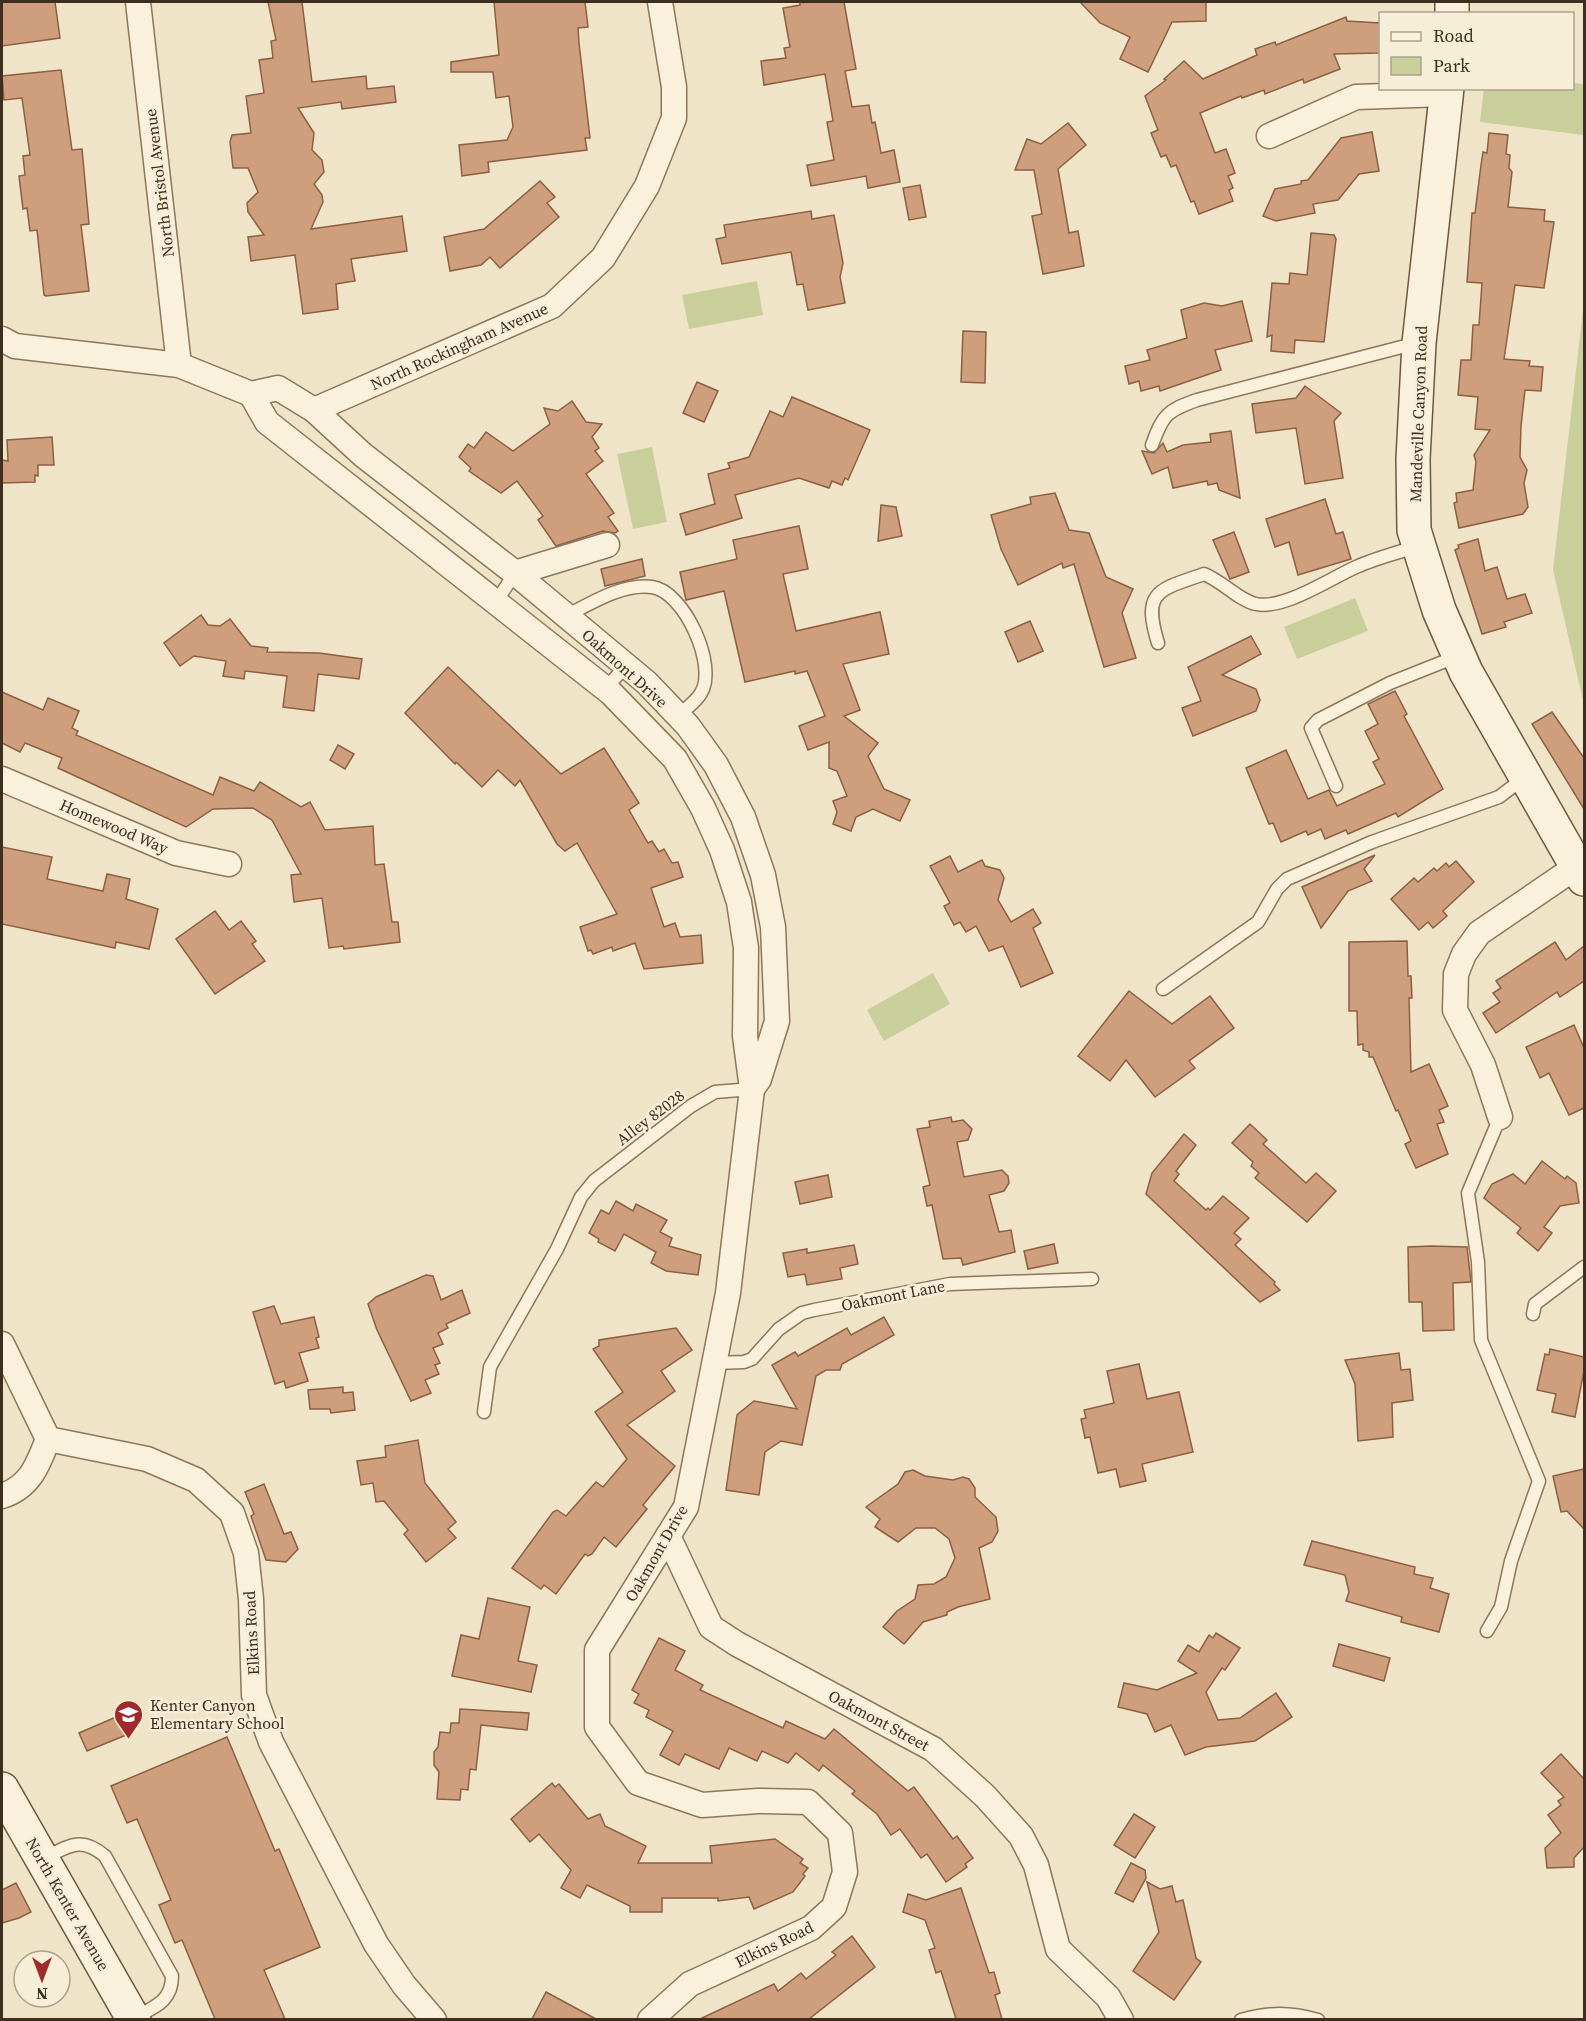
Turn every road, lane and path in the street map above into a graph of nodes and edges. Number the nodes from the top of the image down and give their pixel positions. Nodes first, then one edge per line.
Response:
1 (138, 2) edge
2 (660, 2) edge
3 (1447, 91) edge
4 (1269, 136) dead end
5 (2, 339) edge
6 (1419, 343) junction
7 (179, 365) junction
8 (251, 394) junction
9 (314, 410) junction
10 (1152, 445) dead end
11 (607, 545) dead end
12 (1419, 545) junction
13 (515, 573) junction
14 (496, 602) junction
15 (566, 616) junction
16 (1158, 643) dead end
17 (1459, 656) junction
18 (626, 666) junction
19 (605, 689) junction
20 (678, 716) junction
21 (687, 751) junction
22 (1525, 777) junction
23 (2, 779) edge
24 (1336, 786) dead end
25 (229, 864) dead end
26 (1580, 873) edge
27 (753, 902) junction
28 (1163, 989) dead end
29 (752, 1089) junction
30 (1500, 1117) joint
31 (1584, 1267) edge
32 (1092, 1279) dead end
33 (1533, 1314) dead end
34 (2, 1344) edge
35 (714, 1363) junction
36 (484, 1412) dead end
37 (48, 1439) junction
38 (2, 1496) edge
39 (668, 1536) junction
40 (1487, 1631) dead end
41 (2, 1790) edge
42 (840, 1833) joint
43 (42, 1859) junction
44 (133, 2019) edge
45 (434, 2019) edge
46 (650, 2019) edge
47 (1121, 2019) edge
48 (1241, 2019) edge
49 (1318, 2019) edge

1 - 7 street, North Bristol Avenue
2 - 9 street, North Rockingham Avenue
3 - 4 street
3 - 6 street, Mandeville Canyon Road
5 - 7 street
6 - 10 lane
6 - 12 street, Mandeville Canyon Road
7 - 8 street
8 - 9 street, Oakmont Drive
8 - 14 street, Oakmont Drive
9 - 13 street, Oakmont Drive
11 - 13 street
12 - 16 lane
12 - 17 street, Mandeville Canyon Road
13 - 14 lane
13 - 15 street, Oakmont Drive
14 - 19 street, Oakmont Drive
15 - 18 street, Oakmont Drive
15 - 20 lane
17 - 22 street, Mandeville Canyon Road
17 - 24 lane
18 - 19 lane
18 - 20 street, Oakmont Drive
19 - 21 street, Oakmont Drive
20 - 21 street, Oakmont Drive
21 - 27 street, Oakmont Drive
21 - 27 street, Oakmont Drive
22 - 26 street, Mandeville Canyon Road
22 - 28 lane
23 - 25 street, Homewood Way
26 - 30 street
27 - 29 street, Oakmont Drive
29 - 35 street, Oakmont Drive
29 - 36 lane, Alley 82028
30 - 40 lane
31 - 33 lane
32 - 35 lane, Oakmont Lane
34 - 37 street
35 - 39 street, Oakmont Drive
37 - 38 street
37 - 45 street, Elkins Road
39 - 42 street, Oakmont Drive
39 - 47 street, Oakmont Street
41 - 43 street, North Kenter Avenue
42 - 46 street, Elkins Road
43 - 44 street, North Kenter Avenue
43 - 44 lane
48 - 49 lane

